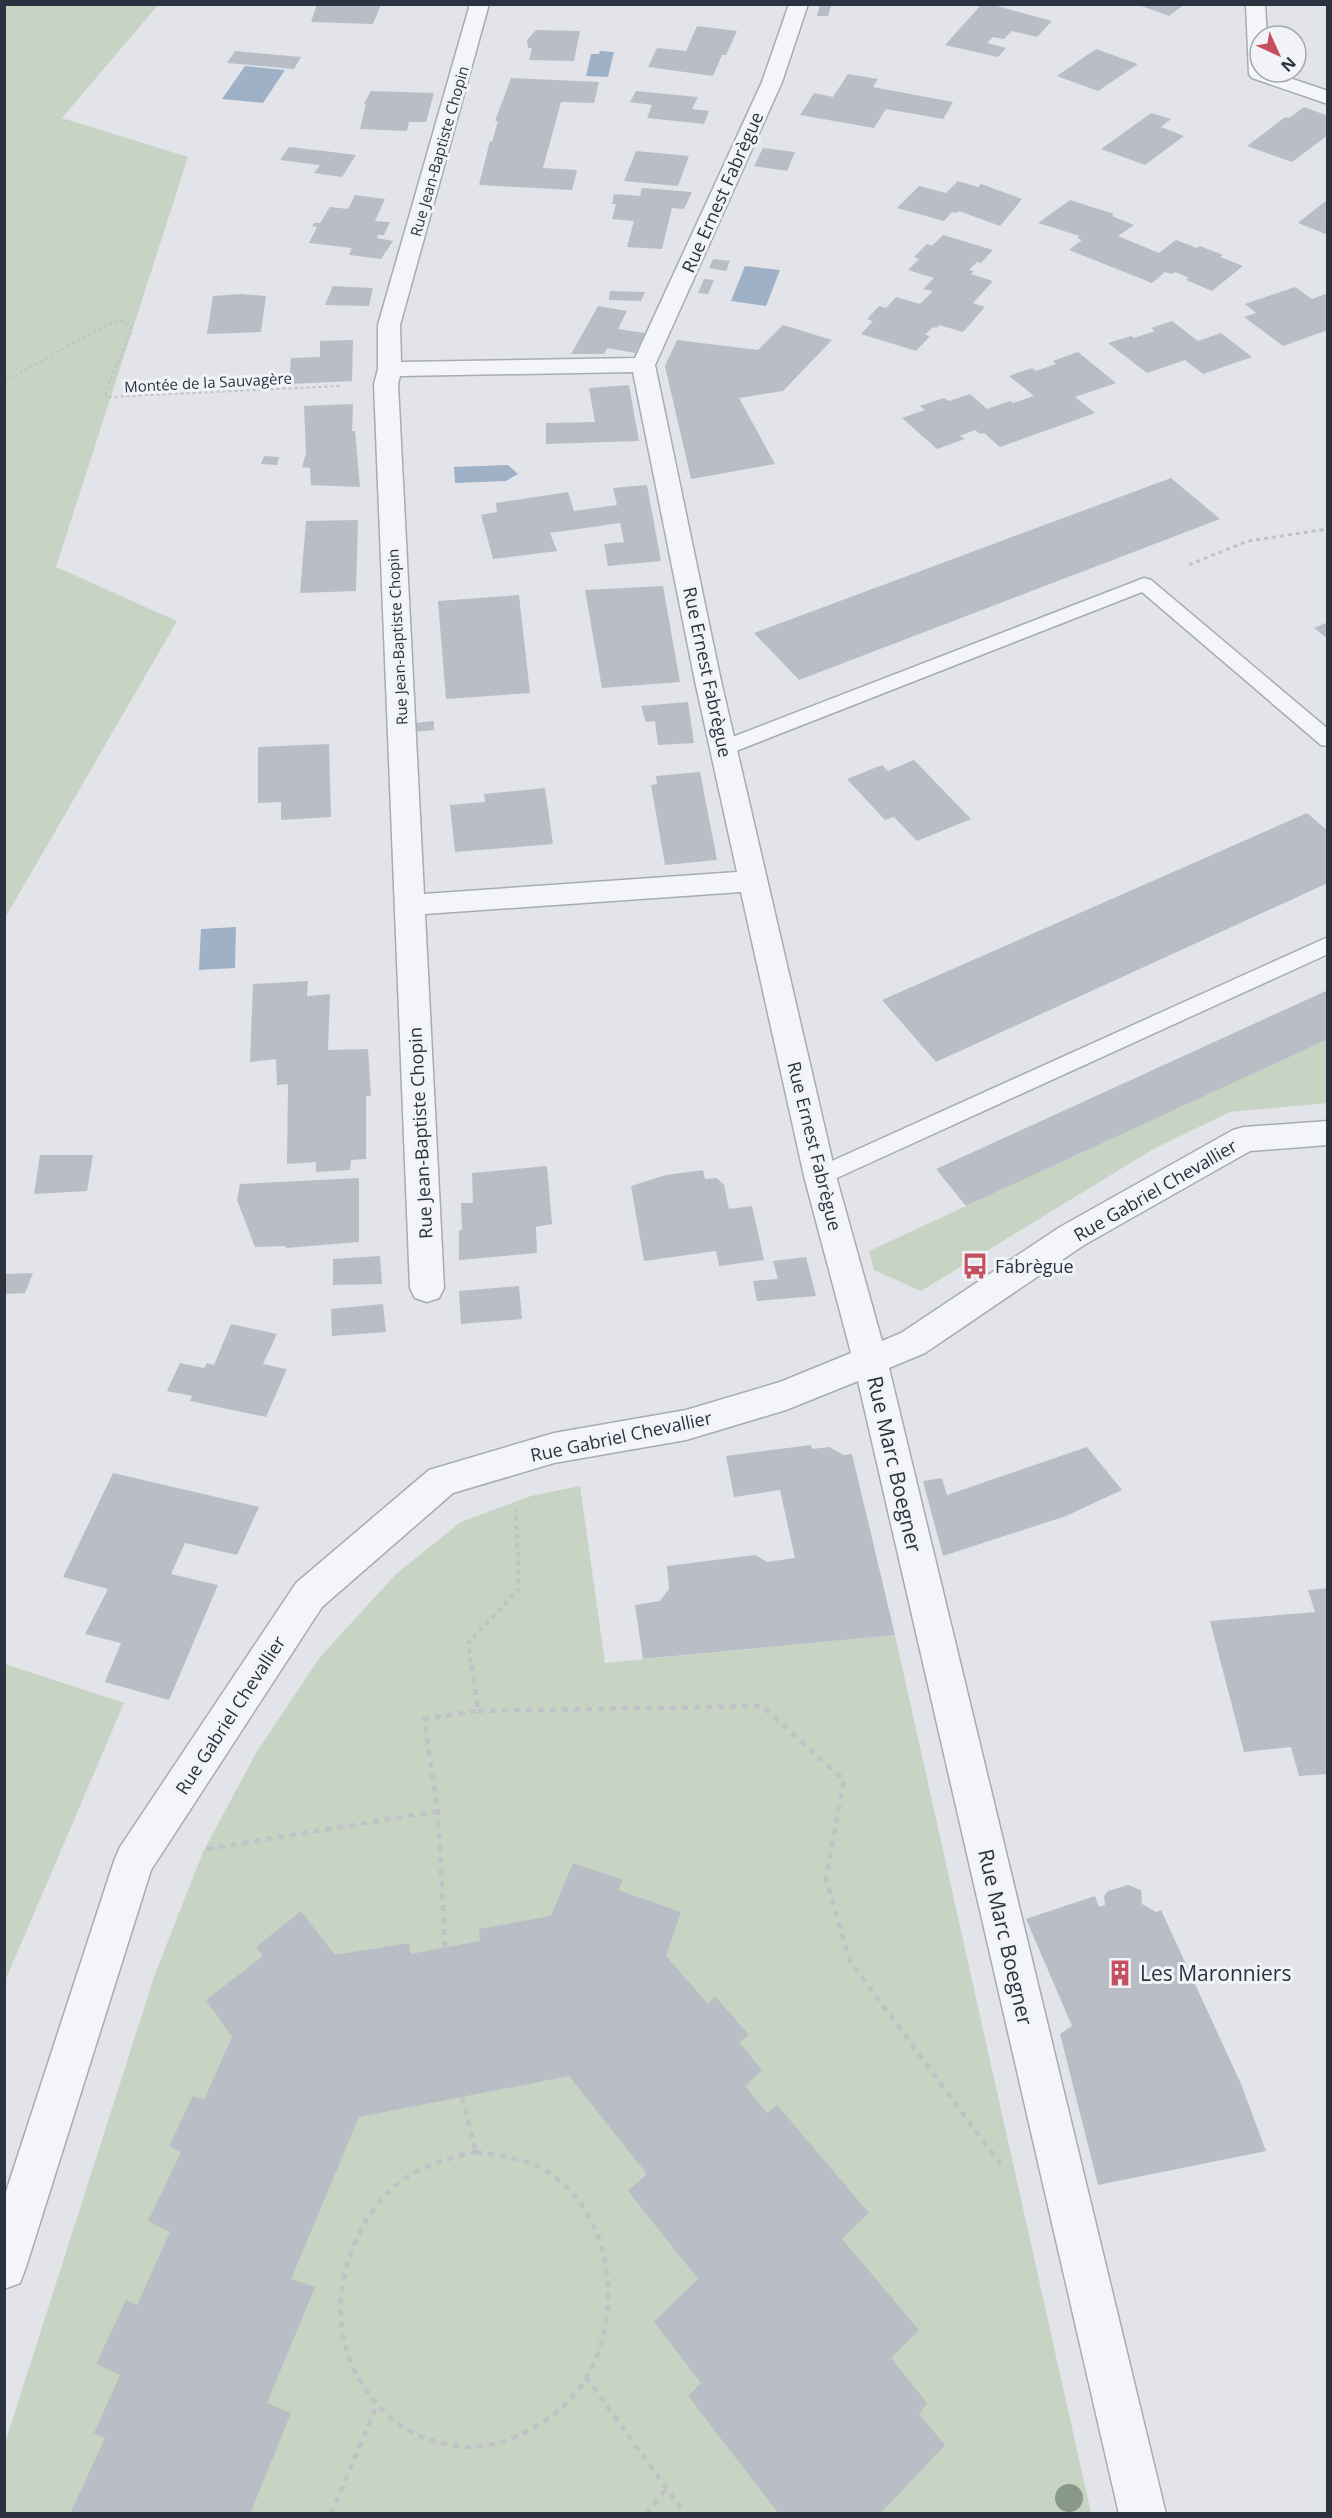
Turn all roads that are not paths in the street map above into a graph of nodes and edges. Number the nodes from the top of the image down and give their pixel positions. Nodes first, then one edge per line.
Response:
1 (480, 4) edge
2 (799, 4) edge
3 (1255, 4) edge
4 (1328, 98) edge
5 (643, 365) junction
6 (388, 376) junction
7 (1328, 740) edge
8 (724, 748) junction
9 (753, 881) junction
10 (409, 905) junction
11 (1328, 945) edge
12 (1328, 1133) edge
13 (820, 1176) junction
14 (427, 1288) dead end
15 (870, 1360) junction
16 (4, 2267) edge
17 (1143, 2514) edge

1 - 6 street, Rue Jean-Baptiste Chopin
2 - 5 street, Rue Ernest Fabrègue
3 - 4 street
5 - 6 street
5 - 8 street, Rue Ernest Fabrègue
6 - 10 street, Rue Jean-Baptiste Chopin
7 - 8 lane
8 - 9 street, Rue Ernest Fabrègue
9 - 10 street
9 - 13 street, Rue Ernest Fabrègue
10 - 14 street, Rue Jean-Baptiste Chopin
11 - 13 lane
12 - 15 street, Rue Gabriel Chevallier
13 - 15 street, Rue Ernest Fabrègue
15 - 16 street, Rue Gabriel Chevallier
15 - 17 street, Rue Marc Boegner

